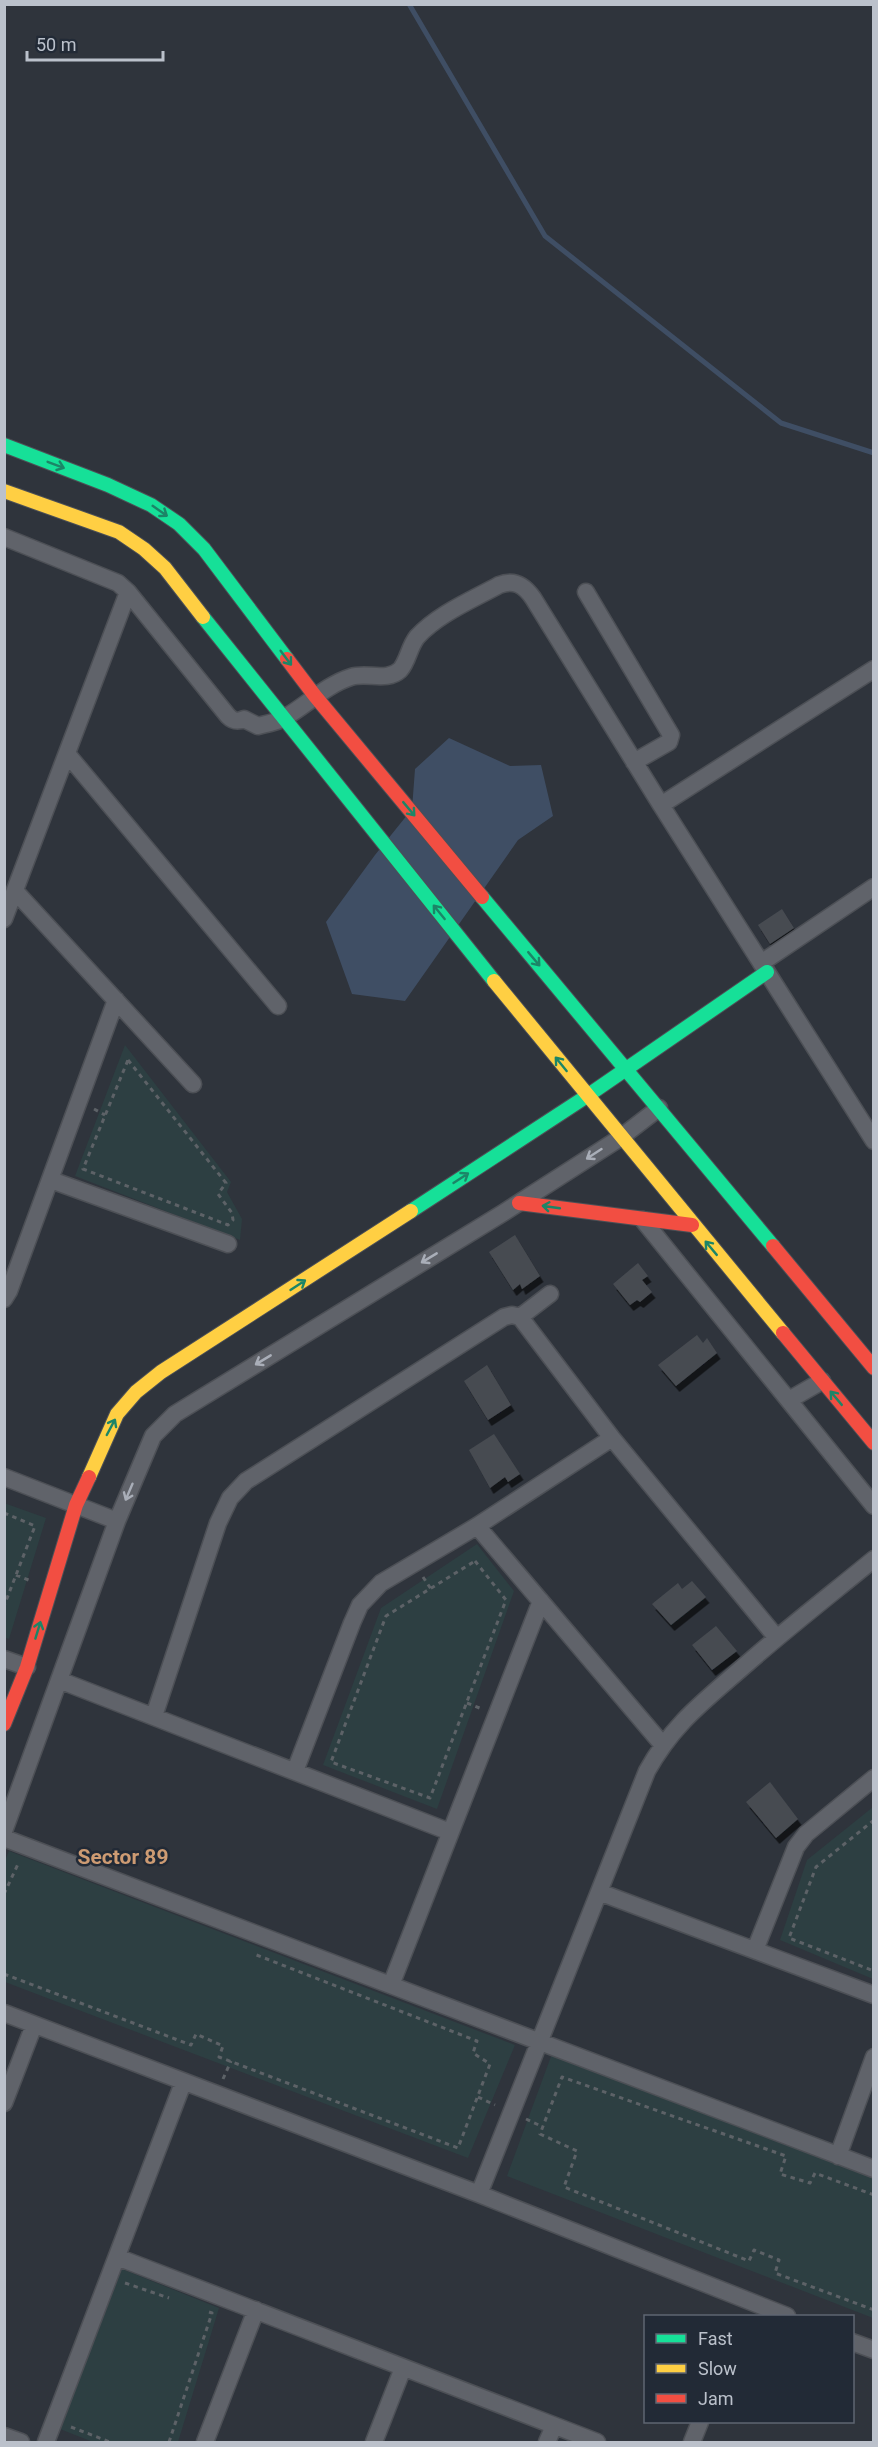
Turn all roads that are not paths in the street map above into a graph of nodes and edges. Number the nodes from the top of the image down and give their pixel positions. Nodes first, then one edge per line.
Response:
1 (4, 445) edge
2 (4, 491) edge
3 (4, 537) edge
4 (128, 592) junction
5 (586, 592) dead end
6 (873, 669) edge
7 (315, 696) junction
8 (282, 719) junction
9 (68, 755) junction
10 (634, 762) junction
11 (661, 805) junction
12 (873, 887) edge
13 (15, 891) junction
14 (4, 919) edge
15 (764, 968) junction
16 (116, 1000) junction
17 (278, 1005) dead end
18 (626, 1068) junction
19 (193, 1084) dead end
20 (587, 1096) junction
21 (659, 1108) junction
22 (620, 1138) junction
23 (873, 1141) edge
24 (51, 1180) junction
25 (519, 1203) junction
26 (643, 1220) junction
27 (692, 1225) junction
28 (228, 1244) dead end
29 (550, 1294) dead end
30 (4, 1299) edge
31 (520, 1317) junction
32 (873, 1368) edge
33 (822, 1381) junction
34 (789, 1400) junction
35 (612, 1438) junction
36 (873, 1443) edge
37 (4, 1477) edge
38 (76, 1505) junction
39 (873, 1506) edge
40 (117, 1521) junction
41 (477, 1526) junction
42 (873, 1559) edge
43 (542, 1602) junction
44 (777, 1638) junction
45 (4, 1659) edge
46 (27, 1667) junction
47 (59, 1680) junction
48 (154, 1716) junction
49 (4, 1724) edge
50 (662, 1744) junction
51 (295, 1772) junction
52 (873, 1778) edge
53 (4, 1831) edge
54 (450, 1832) junction
55 (4, 1838) edge
56 (599, 1893) junction
57 (755, 1950) junction
58 (391, 1985) junction
59 (873, 1995) edge
60 (4, 2013) edge
61 (34, 2025) junction
62 (540, 2042) junction
63 (873, 2057) edge
64 (183, 2083) junction
65 (4, 2103) edge
66 (838, 2156) junction
67 (873, 2169) edge
68 (479, 2194) junction
69 (117, 2257) junction
70 (743, 2309) edge
71 (256, 2310) junction
72 (781, 2315) edge
73 (854, 2343) edge
74 (873, 2350) edge
75 (403, 2367) junction
76 (699, 2423) edge
77 (554, 2426) junction
78 (4, 2436) edge
79 (21, 2442) edge
80 (46, 2442) edge
81 (205, 2442) edge
82 (375, 2442) edge
83 (547, 2442) edge
84 (597, 2442) edge
85 (692, 2442) edge

1 -> 7 street
2 - 8 street
3 - 4 street
4 - 8 street
4 - 9 street
5 - 10 street
6 - 11 street
7 - 8 street
7 - 10 street
7 -> 18 street
20 -> 8 street
9 - 13 street
9 - 17 street
10 - 11 street
11 - 15 street
12 - 15 street
13 - 14 street
13 - 16 street
15 - 18 street
15 - 23 street
16 - 19 street
16 - 24 street
18 - 20 street
18 - 21 street
20 - 22 street
38 -> 20 street
21 - 22 street
21 - 32 street
22 -> 25 street
22 - 27 street
24 - 28 street
24 - 30 street
26 -> 25 street
25 -> 40 street
26 - 27 street
26 - 34 street
33 -> 27 street
29 - 31 street
31 - 35 street
31 - 48 street
33 - 34 street
36 -> 33 street
34 - 39 street
35 - 41 street
35 - 44 street
37 - 38 street
38 - 40 street
46 -> 38 street
40 - 47 street
41 - 43 street
41 - 51 street
42 - 44 street
43 - 50 street
43 - 54 street
44 - 50 street
45 - 46 street
46 - 49 street
47 - 48 street
47 - 53 street
48 - 51 street
50 - 56 street
51 - 54 street
52 - 57 street
54 - 58 street
55 - 58 street
56 - 57 street
56 - 62 street
57 - 59 street
58 - 62 street
60 - 61 street
61 - 64 street
61 - 65 street
62 - 66 street
62 - 68 street
63 - 66 street
64 - 68 street
64 - 69 street
66 - 67 street
68 - 70 street
69 - 71 street
69 - 80 street
70 - 72 street
71 - 75 street
71 - 81 street
73 - 74 street
75 - 77 street
75 - 82 street
76 - 85 street
77 - 83 street
77 - 84 street
78 - 79 street

